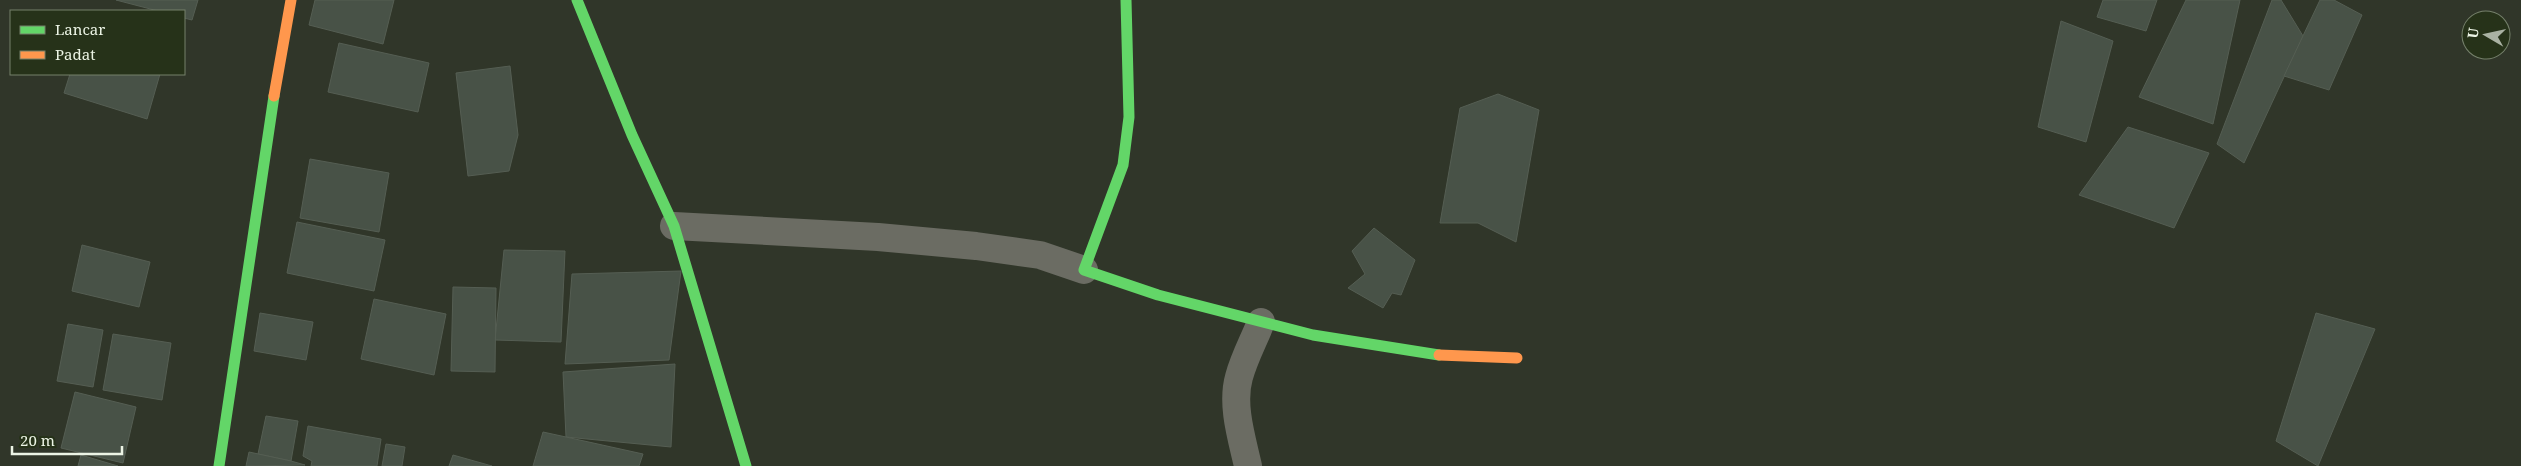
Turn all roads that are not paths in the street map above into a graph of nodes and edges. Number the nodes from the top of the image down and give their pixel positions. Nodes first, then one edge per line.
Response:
1 (290, 0) edge
2 (576, 0) edge
3 (1126, 0) edge
4 (674, 226) junction
5 (1084, 270) junction
6 (1261, 322) junction
7 (1517, 358) dead end
8 (219, 466) edge
9 (746, 466) edge
10 (1248, 466) edge

1 - 8 street
2 - 4 street
3 - 5 street
4 - 5 street
4 - 9 street
5 - 6 street
6 - 7 street
6 - 10 street

